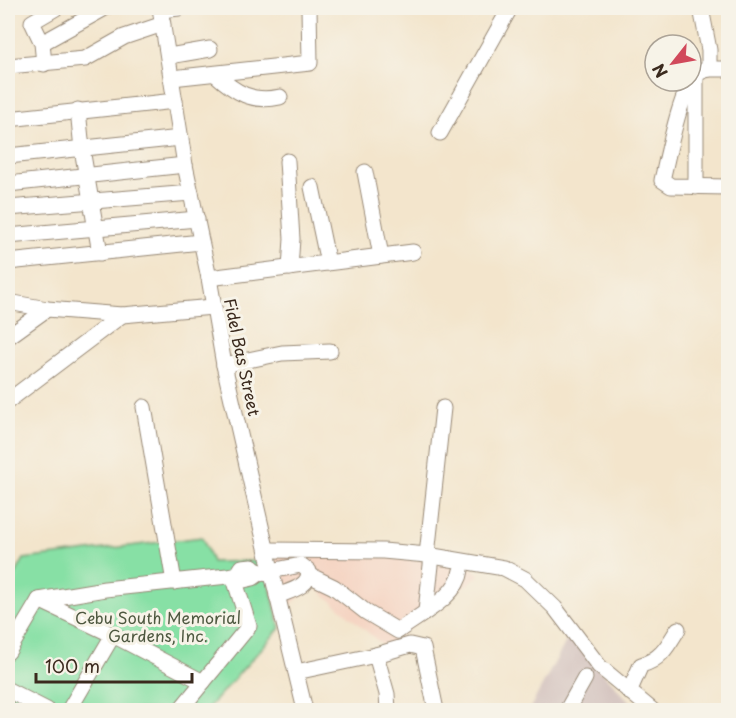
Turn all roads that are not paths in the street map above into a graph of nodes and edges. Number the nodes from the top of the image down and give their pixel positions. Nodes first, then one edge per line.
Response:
1 (56, 8) edge
2 (105, 8) edge
3 (179, 8) edge
4 (309, 8) edge
5 (510, 8) edge
6 (700, 8) edge
7 (162, 14) edge
8 (42, 43) junction
9 (210, 48) dead end
10 (170, 59) junction
11 (187, 59) dead end
12 (44, 64) junction
13 (8, 66) edge
14 (729, 69) edge
15 (703, 71) joint
16 (215, 74) junction
17 (172, 78) junction
18 (686, 93) edge
19 (702, 93) edge
20 (280, 97) dead end
21 (175, 100) junction
22 (78, 110) junction
23 (8, 119) edge
24 (440, 133) dead end
25 (181, 138) junction
26 (82, 149) junction
27 (8, 156) edge
28 (287, 161) dead end
29 (185, 165) junction
30 (365, 172) dead end
31 (87, 176) junction
32 (8, 184) edge
33 (312, 187) dead end
34 (696, 187) junction
35 (729, 187) edge
36 (191, 193) junction
37 (92, 201) junction
38 (8, 208) edge
39 (196, 219) junction
40 (96, 227) junction
41 (8, 236) edge
42 (201, 242) junction
43 (412, 252) dead end
44 (100, 253) junction
45 (381, 256) junction
46 (8, 262) edge
47 (328, 263) junction
48 (290, 268) junction
49 (209, 278) junction
50 (8, 302) edge
51 (213, 307) junction
52 (47, 309) junction
53 (122, 315) junction
54 (8, 337) edge
55 (330, 351) dead end
56 (224, 364) junction
57 (8, 401) edge
58 (144, 407) dead end
59 (443, 408) dead end
60 (267, 550) junction
61 (430, 556) junction
62 (461, 570) dead end
63 (268, 573) junction
64 (235, 575) junction
65 (309, 575) junction
66 (174, 582) junction
67 (277, 596) junction
68 (39, 600) junction
69 (426, 611) junction
70 (678, 628) dead end
71 (113, 635) junction
72 (8, 652) edge
73 (376, 655) junction
74 (296, 672) junction
75 (585, 678) dead end
76 (203, 682) junction
77 (8, 690) edge
78 (629, 692) junction
79 (46, 711) edge
80 (69, 711) edge
81 (180, 711) edge
82 (305, 711) edge
83 (388, 711) edge
84 (436, 711) edge
85 (567, 711) edge
86 (652, 711) edge

1 - 8 street
2 - 8 street
3 - 7 street
4 - 16 street
5 - 24 street
6 - 15 street
7 - 10 street, Fidel Bas Street
7 - 12 street
8 - 12 street
9 - 10 street
10 - 11 street
10 - 17 street, Fidel Bas Street
12 - 13 street
14 - 15 street
16 - 17 street
16 - 20 street
17 - 21 street, Fidel Bas Street
18 - 34 street
19 - 34 street
21 - 22 street
21 - 25 street, Fidel Bas Street
22 - 23 street
22 - 26 street
25 - 26 street
25 - 29 street, Fidel Bas Street
26 - 27 street
26 - 31 street
28 - 48 street
29 - 31 street
29 - 36 street, Fidel Bas Street
30 - 45 street
31 - 32 street
31 - 37 street
33 - 47 street
34 - 35 street
36 - 37 street
36 - 39 street, Fidel Bas Street
37 - 38 street
37 - 40 street
39 - 40 street
39 - 42 street, Fidel Bas Street
40 - 41 street
40 - 44 street
42 - 44 street
42 - 49 street, Fidel Bas Street
43 - 45 street
44 - 46 street
45 - 47 street
47 - 48 street
48 - 49 street
49 - 51 street, Fidel Bas Street
50 - 52 street
51 - 53 street
51 - 56 street, Fidel Bas Street
52 - 53 street
52 - 54 street
53 - 57 street
55 - 56 street
56 - 60 street, Fidel Bas Street
58 - 66 street
59 - 61 street
60 - 61 street
60 - 63 street, Fidel Bas Street
61 - 69 street
61 - 78 street
62 - 69 street
63 - 64 street
63 - 65 street
63 - 67 street, Fidel Bas Street
64 - 66 street
64 - 76 street
65 - 67 street
65 - 69 street
66 - 68 street
67 - 74 street, Fidel Bas Street
68 - 71 street
68 - 72 street
70 - 78 street
71 - 76 street
71 - 80 street
73 - 74 street
73 - 83 street
73 - 84 street
74 - 82 street, Fidel Bas Street
75 - 85 street
76 - 81 street
77 - 79 street
78 - 86 street

